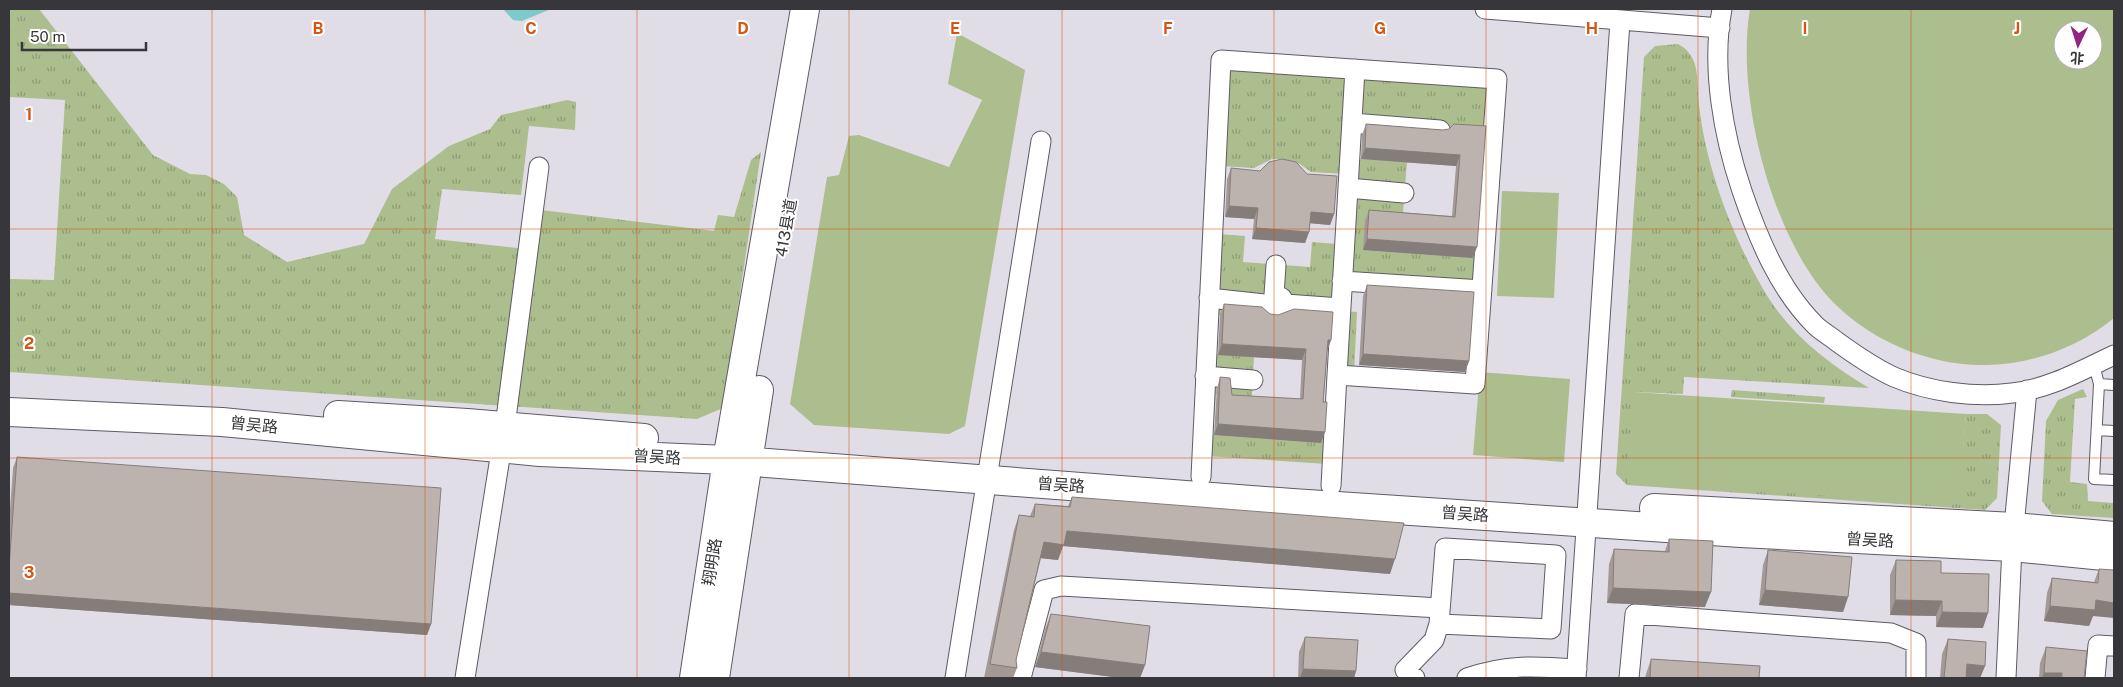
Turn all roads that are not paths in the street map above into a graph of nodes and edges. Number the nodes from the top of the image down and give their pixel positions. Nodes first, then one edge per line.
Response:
1 (805, 9) edge
2 (823, 9) edge
3 (1485, 9) edge
4 (1722, 9) edge
5 (1620, 21) junction
6 (1720, 28) junction
7 (1355, 69) junction
8 (1352, 123) junction
9 (1440, 130) edge
10 (1041, 141) dead end
11 (539, 167) dead end
12 (1348, 188) junction
13 (1404, 193) dead end
14 (1276, 265) dead end
15 (1342, 281) junction
16 (1482, 290) junction
17 (1209, 298) junction
18 (1274, 301) junction
19 (1341, 308) junction
20 (2114, 355) edge
21 (2094, 364) junction
22 (1337, 375) junction
23 (1205, 376) junction
24 (1252, 380) dead end
25 (2099, 384) junction
26 (2114, 385) edge
27 (2027, 390) junction
28 (9, 394) edge
29 (9, 412) edge
30 (2097, 430) junction
31 (2114, 431) edge
32 (503, 437) junction
33 (739, 454) junction
34 (988, 471) junction
35 (1201, 477) junction
36 (2114, 480) edge
37 (1331, 486) junction
38 (1587, 513) junction
39 (2114, 536) edge
40 (2013, 537) junction
41 (2114, 558) edge
42 (1439, 616) junction
43 (2114, 646) edge
44 (1577, 674) edge
45 (1407, 676) edge
46 (465, 678) edge
47 (694, 678) edge
48 (716, 678) edge
49 (955, 678) edge
50 (1021, 678) edge
51 (1467, 678) edge
52 (1629, 678) edge
53 (1916, 678) edge
54 (2006, 678) edge
55 (2096, 678) edge

1 - 33 street, 413县道
2 - 33 street, 413县道
3 - 5 street
4 - 6 street
5 - 6 street
5 - 38 street
6 - 27 street
7 - 8 street
7 - 16 street
7 - 17 street
8 - 9 street
8 - 12 street
10 - 34 street
11 - 32 street
12 - 13 street
12 - 15 street
14 - 18 street
15 - 16 street
15 - 19 street
16 - 22 street
17 - 18 street
17 - 23 street
18 - 19 street
19 - 22 street
20 - 21 street
21 - 25 lane
21 - 27 street
22 - 37 street
23 - 24 street
23 - 35 street
25 - 26 lane
25 - 30 lane
27 - 40 street
28 - 32 street, 曾吴路
29 - 32 street, 曾吴路
30 - 31 lane
30 - 36 lane
32 - 33 street, 曾吴路
32 - 46 street
33 - 34 street, 曾吴路
33 - 47 street, 翔明路
33 - 48 street, 翔明路
34 - 35 street, 曾吴路
34 - 38 street, 曾吴路
34 - 49 street
35 - 37 street, 曾吴路
37 - 38 street, 曾吴路
38 - 40 street, 曾吴路
38 - 44 street
39 - 40 street, 曾吴路
40 - 41 street, 曾吴路
40 - 54 street
42 - 42 street
42 - 45 street
42 - 50 street
43 - 55 street
44 - 51 street
52 - 53 street

